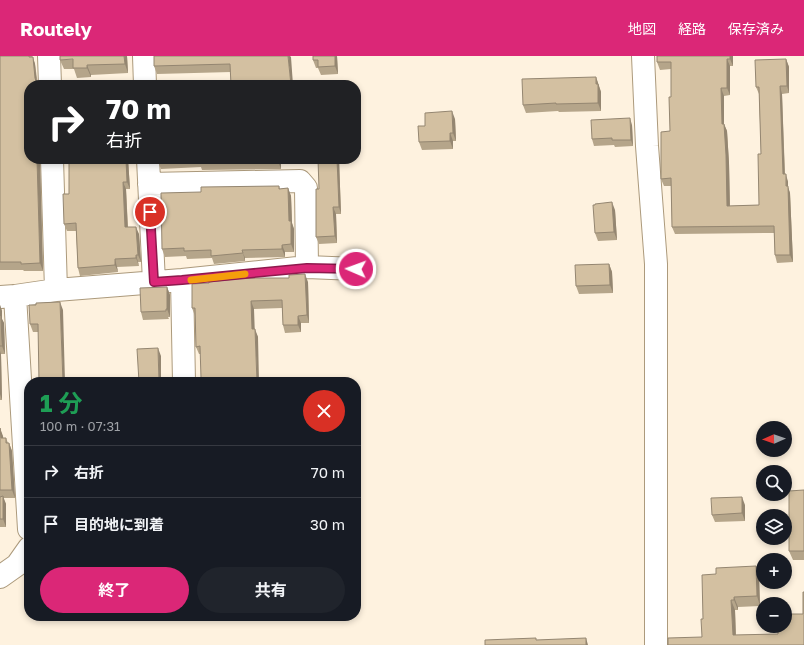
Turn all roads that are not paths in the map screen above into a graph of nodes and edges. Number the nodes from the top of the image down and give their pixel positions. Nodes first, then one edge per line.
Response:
1 (49, 56) edge
2 (144, 56) edge
3 (643, 56) edge
4 (50, 80) edge
5 (145, 80) edge
6 (52, 164) edge
7 (148, 164) edge
8 (149, 184) junction
9 (307, 268) junction
10 (356, 269) dead end
11 (182, 280) junction
12 (154, 282) junction
13 (56, 290) junction
14 (8, 297) edge
15 (184, 377) edge
16 (24, 474) edge
17 (24, 555) edge
18 (0, 577) edge
19 (656, 645) edge

1 - 4 street
2 - 5 street
3 - 19 street
6 - 13 street
7 - 8 street
8 - 9 street
8 - 12 street
9 - 10 street
9 - 11 street
11 - 12 street
11 - 15 street
12 - 13 street
13 - 14 street
14 - 16 street
17 - 18 street

